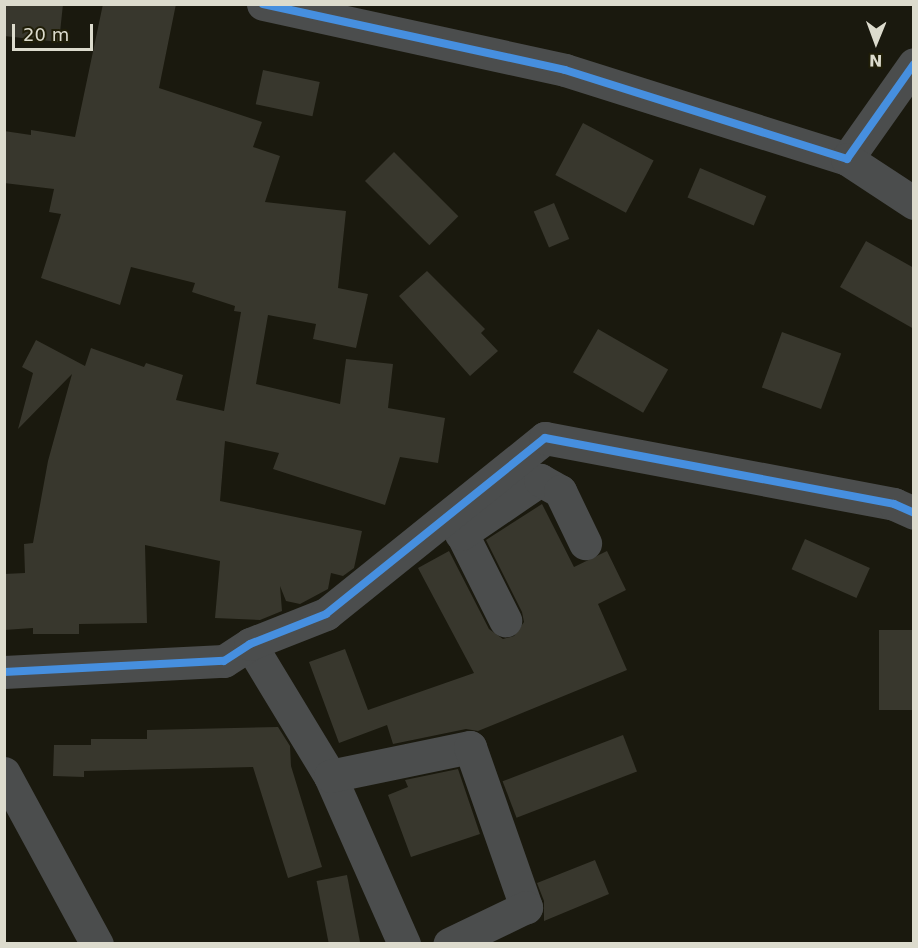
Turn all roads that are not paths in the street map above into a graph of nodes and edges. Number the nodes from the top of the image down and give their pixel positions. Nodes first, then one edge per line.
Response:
1 (263, 4) edge
2 (914, 64) edge
3 (847, 159) junction
4 (914, 203) edge
5 (914, 513) edge
6 (456, 524) junction
7 (585, 543) dead end
8 (505, 620) dead end
9 (250, 645) junction
10 (4, 672) edge
11 (4, 773) edge
12 (330, 776) junction
13 (97, 944) edge
14 (404, 944) edge
15 (449, 944) edge

1 - 3 street
2 - 3 street
3 - 4 street
5 - 6 street
6 - 7 street
6 - 8 street
6 - 9 street
9 - 10 street
9 - 12 street
11 - 13 street
12 - 14 street
12 - 15 street

